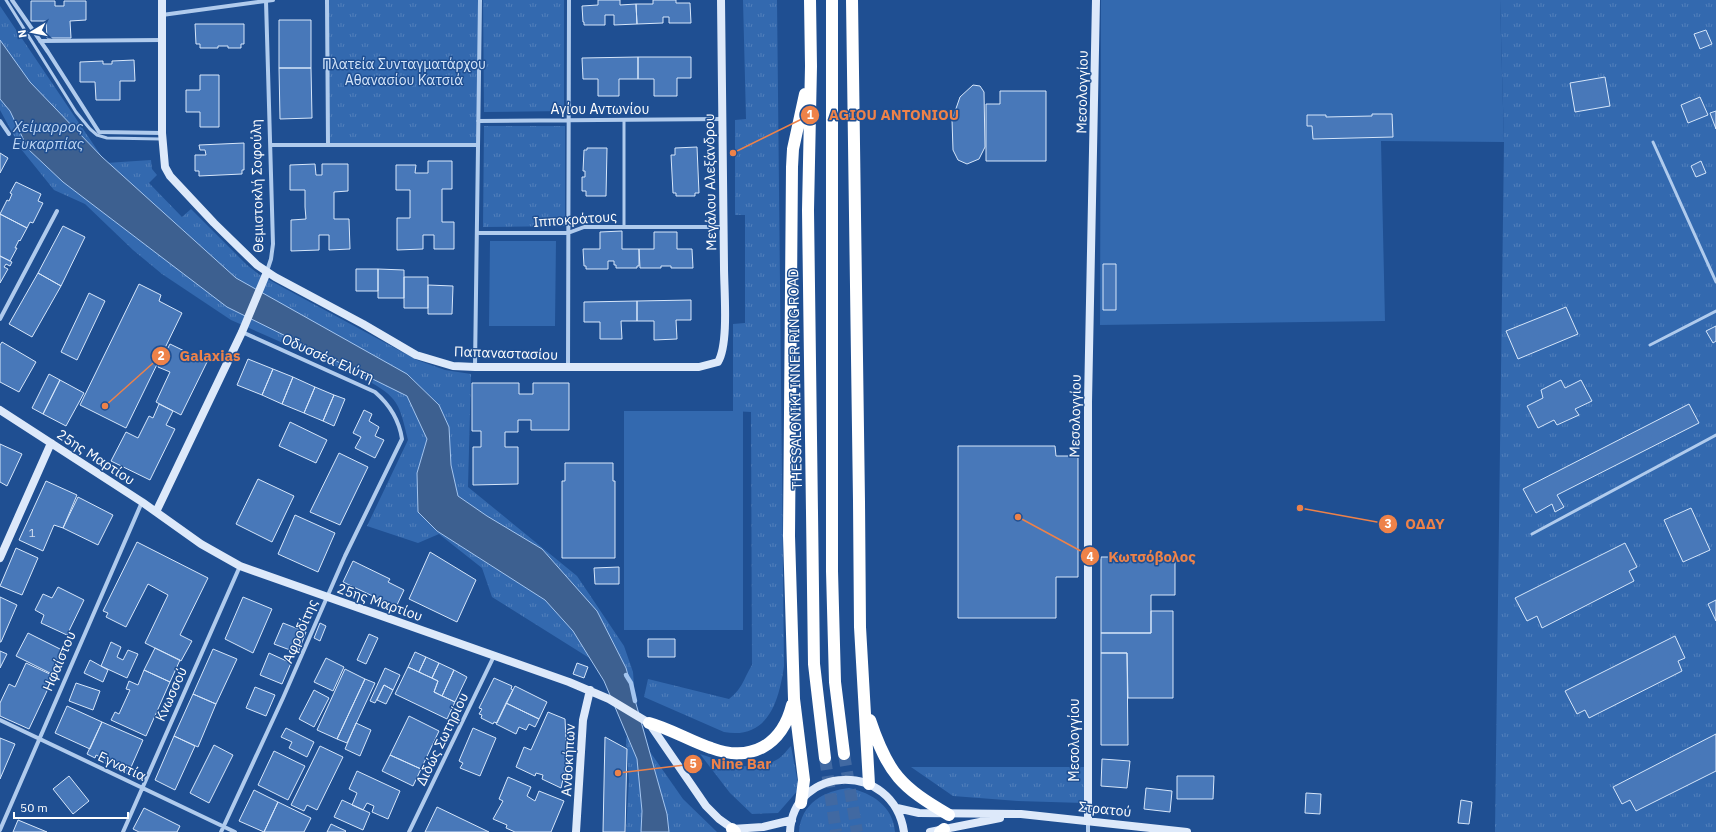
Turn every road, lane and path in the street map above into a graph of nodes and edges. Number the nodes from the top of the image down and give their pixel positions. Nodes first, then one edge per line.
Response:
1 (6, 0) edge
2 (12, 0) edge
3 (162, 0) edge
4 (273, 0) edge
5 (327, 0) edge
6 (480, 0) edge
7 (569, 0) edge
8 (721, 0) edge
9 (810, 0) edge
10 (832, 0) edge
11 (852, 0) edge
12 (1096, 0) edge
13 (266, 1) junction
14 (162, 15) junction
15 (162, 40) junction
16 (40, 41) junction
17 (811, 66) junction
18 (722, 119) junction
19 (0, 120) edge
20 (624, 120) junction
21 (478, 121) junction
22 (568, 121) junction
23 (9, 134) dead end
24 (162, 136) junction
25 (1653, 142) dead end
26 (328, 144) junction
27 (271, 145) junction
28 (478, 145) junction
29 (57, 211) dead end
30 (624, 227) junction
31 (724, 227) junction
32 (568, 232) junction
33 (476, 233) junction
34 (267, 272) junction
35 (1716, 282) edge
36 (1716, 311) edge
37 (0, 319) edge
38 (243, 330) junction
39 (1650, 345) dead end
40 (718, 362) joint
41 (475, 367) junction
42 (568, 368) junction
43 (0, 410) edge
44 (1716, 435) edge
45 (402, 439) joint
46 (51, 443) junction
47 (142, 502) junction
48 (156, 512) junction
49 (1532, 534) dead end
50 (0, 558) edge
51 (240, 566) junction
52 (327, 597) junction
53 (494, 656) junction
54 (590, 690) junction
55 (794, 700) junction
56 (865, 706) junction
57 (0, 720) edge
58 (649, 723) junction
59 (39, 739) junction
60 (844, 754) tunnel mouth
61 (825, 758) tunnel mouth
62 (869, 784) junction
63 (142, 788) junction
64 (801, 802) junction
65 (897, 808) junction
66 (949, 814) junction
67 (1021, 814) junction
68 (792, 820) junction
69 (1088, 820) junction
70 (224, 826) junction
71 (0, 830) edge
72 (942, 830) edge
73 (735, 831) edge
74 (123, 832) edge
75 (221, 832) edge
76 (235, 832) edge
77 (409, 832) edge
78 (576, 832) edge
79 (790, 832) edge
80 (904, 832) edge
81 (930, 832) edge
82 (1088, 832) edge
83 (1187, 832) edge

1 - 24 lane
2 - 16 street
3 - 14 street, Θεμιστοκλή Σοφούλη
4 - 13 street
5 - 26 street
6 - 21 street
7 - 22 street
8 - 18 street, Μεγάλου Αλεξάνδρου
9 - 17 highway, THESSALONIKI INNER RING ROAD
10 - 60 highway
11 - 56 highway
12 - 69 street, Μεσολογγίου
13 - 14 street
13 - 27 street, Θεμιστοκλή Σοφούλη
14 - 15 street, Θεμιστοκλή Σοφούλη
15 - 16 street
15 - 24 street, Θεμιστοκλή Σοφούλη
16 - 24 street
17 - 55 highway
17 - 61 highway, THESSALONIKI INNER RING ROAD
18 - 20 street, Αγίου Αντωνίου
18 - 31 street, Μεγάλου Αλεξάνδρου
19 - 23 street
20 - 22 street, Αγίου Αντωνίου
20 - 30 lane
21 - 22 street, Αγίου Αντωνίου
21 - 28 street
22 - 32 street
24 - 34 street, Θεμιστοκλή Σοφούλη
25 - 35 lane
26 - 27 street
26 - 28 street
27 - 34 street, Θεμιστοκλή Σοφούλη
28 - 33 street
29 - 37 street
30 - 31 street, Ιπποκράτους
30 - 32 street, Ιπποκράτους
31 - 40 street, Μεγάλου Αλεξάνδρου
32 - 33 street, Ιπποκράτους
32 - 42 street
33 - 41 street
34 - 38 street
34 - 41 street, Παπαναστασίου
36 - 39 lane
38 - 45 street, Οδυσσέα Ελύτη
38 - 48 street
40 - 42 street, Παπαναστασίου
41 - 42 street, Παπαναστασίου
43 - 46 street, 25ης Μαρτίου
44 - 49 lane
45 - 52 street, Αφροδίτης
46 - 47 street, 25ης Μαρτίου
46 - 50 street
47 - 48 street, 25ης Μαρτίου
47 - 59 street, Ηφαίστου
48 - 51 street, 25ης Μαρτίου
51 - 52 street, 25ης Μαρτίου
51 - 63 street, Κνωσσού
52 - 53 street, 25ης Μαρτίου
52 - 70 street, Αφροδίτης
53 - 54 street, 25ης Μαρτίου
53 - 77 street, Διδώς Σωτηρίου
54 - 58 street, 25ης Μαρτίου
54 - 78 street, Ανθοκήπων
55 - 58 highway
55 - 64 highway
56 - 62 highway
56 - 66 highway
57 - 59 street, Εγνατία
58 - 73 street, 25ης Μαρτίου
59 - 63 street, Εγνατία
59 - 71 street, Ηφαίστου
62 - 64 street
62 - 65 street
63 - 70 street, Εγνατία
63 - 74 street, Κνωσσού
64 - 68 street
65 - 66 street, Στρατού
65 - 80 street
66 - 67 street, Στρατού
67 - 69 street, Στρατού
67 - 72 street, Στρατού
68 - 73 street
68 - 79 street
69 - 82 street, Μεσολογγίου
69 - 83 street, Στρατού
70 - 75 street, Αφροδίτης
70 - 76 street, Εγνατία
72 - 81 street, Στρατού

